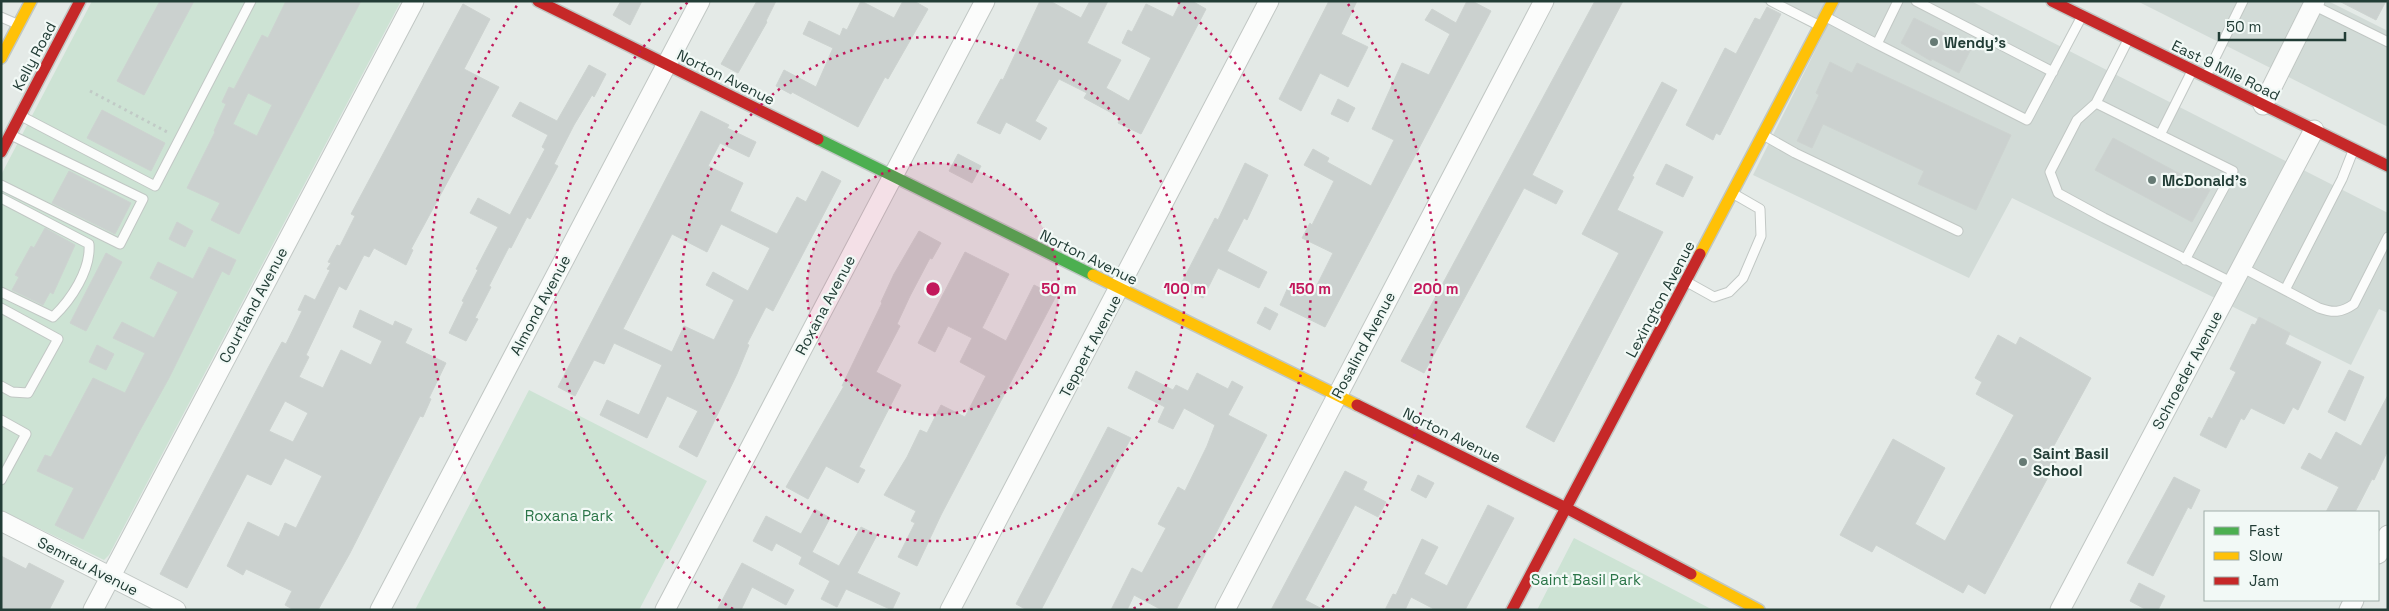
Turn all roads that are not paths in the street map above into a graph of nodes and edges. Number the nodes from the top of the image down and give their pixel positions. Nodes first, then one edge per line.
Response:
1 (31, 1) edge
2 (80, 1) edge
3 (251, 1) edge
4 (414, 1) edge
5 (538, 1) edge
6 (700, 1) edge
7 (984, 1) edge
8 (1270, 1) edge
9 (1544, 1) edge
10 (1771, 1) edge
11 (1833, 1) edge
12 (1898, 1) edge
13 (1916, 1) edge
14 (2052, 1) edge
15 (2243, 1) edge
16 (2312, 2) edge
17 (2078, 8) edge
18 (1, 17) edge
19 (1823, 21) junction
20 (18, 25) junction
21 (2129, 40) junction
22 (2388, 42) edge
23 (1877, 44) junction
24 (1, 58) edge
25 (666, 64) junction
26 (2193, 70) junction
27 (2053, 72) junction
28 (2206, 77) junction
29 (2096, 103) junction
30 (2263, 105) junction
31 (20, 116) junction
32 (2314, 130) junction
33 (10, 134) junction
34 (1763, 135) junction
35 (2160, 135) junction
36 (2354, 149) junction
37 (1, 152) edge
38 (2388, 166) edge
39 (892, 176) junction
40 (1, 185) edge
41 (1732, 193) junction
42 (1, 198) edge
43 (1958, 230) dead end
44 (2388, 237) edge
45 (2185, 260) junction
46 (2237, 275) junction
47 (1687, 282) junction
48 (1120, 289) junction
49 (2285, 290) junction
50 (1, 292) edge
51 (1, 308) edge
52 (1, 386) edge
53 (1337, 395) junction
54 (1, 420) edge
55 (1, 480) edge
56 (1566, 508) junction
57 (1, 521) edge
58 (2388, 535) edge
59 (2379, 552) edge
60 (110, 577) junction
61 (93, 610) edge
62 (176, 610) edge
63 (380, 610) edge
64 (665, 610) edge
65 (950, 610) edge
66 (1225, 610) edge
67 (1512, 610) edge
68 (1759, 610) edge
69 (2060, 610) edge

1 - 20 street, Kelly Road
2 - 31 street, Kelly Road
3 - 31 lane
4 - 60 street, Courtland Avenue
5 - 25 street, Norton Avenue
6 - 25 street, Almond Avenue
7 - 39 street, Roxana Avenue
8 - 48 street, Teppert Avenue
9 - 53 street, Rosalind Avenue
10 - 19 lane
11 - 19 street, Lexington Avenue
12 - 23 lane
13 - 27 lane
14 - 17 street, East 9 Mile Road
15 - 28 lane
16 - 22 lane
16 - 30 street
17 - 21 street, East 9 Mile Road
17 - 27 lane
18 - 20 lane
19 - 23 lane
19 - 34 street, Lexington Avenue
20 - 24 street, Kelly Road
21 - 26 street, East 9 Mile Road
21 - 29 lane
23 - 27 lane
25 - 39 street, Norton Avenue
25 - 63 street, Almond Avenue
26 - 28 street, East 9 Mile Road
26 - 35 lane
28 - 30 street, East 9 Mile Road
29 - 35 lane
29 - 45 lane
30 - 32 street, East 9 Mile Road
31 - 33 street, Kelly Road
32 - 36 street, East 9 Mile Road
32 - 46 street, Schroeder Avenue
33 - 37 street, Kelly Road
33 - 40 lane
34 - 41 street, Lexington Avenue
34 - 43 lane
35 - 45 lane
36 - 38 street, East 9 Mile Road
36 - 49 lane
39 - 48 street, Norton Avenue
39 - 64 street, Roxana Avenue
41 - 47 street, Lexington Avenue
41 - 47 lane
42 - 50 lane
44 - 49 lane
45 - 46 lane
46 - 49 lane
46 - 69 street, Schroeder Avenue
47 - 56 street, Lexington Avenue
48 - 53 street, Norton Avenue
48 - 65 street, Teppert Avenue
51 - 52 lane
53 - 56 street, Norton Avenue
53 - 66 street, Rosalind Avenue
54 - 55 lane
56 - 67 street, Lexington Avenue
56 - 68 street, Norton Avenue
57 - 60 street, Semrau Avenue
58 - 59 street
60 - 61 street, Courtland Avenue
60 - 62 street, Semrau Avenue

